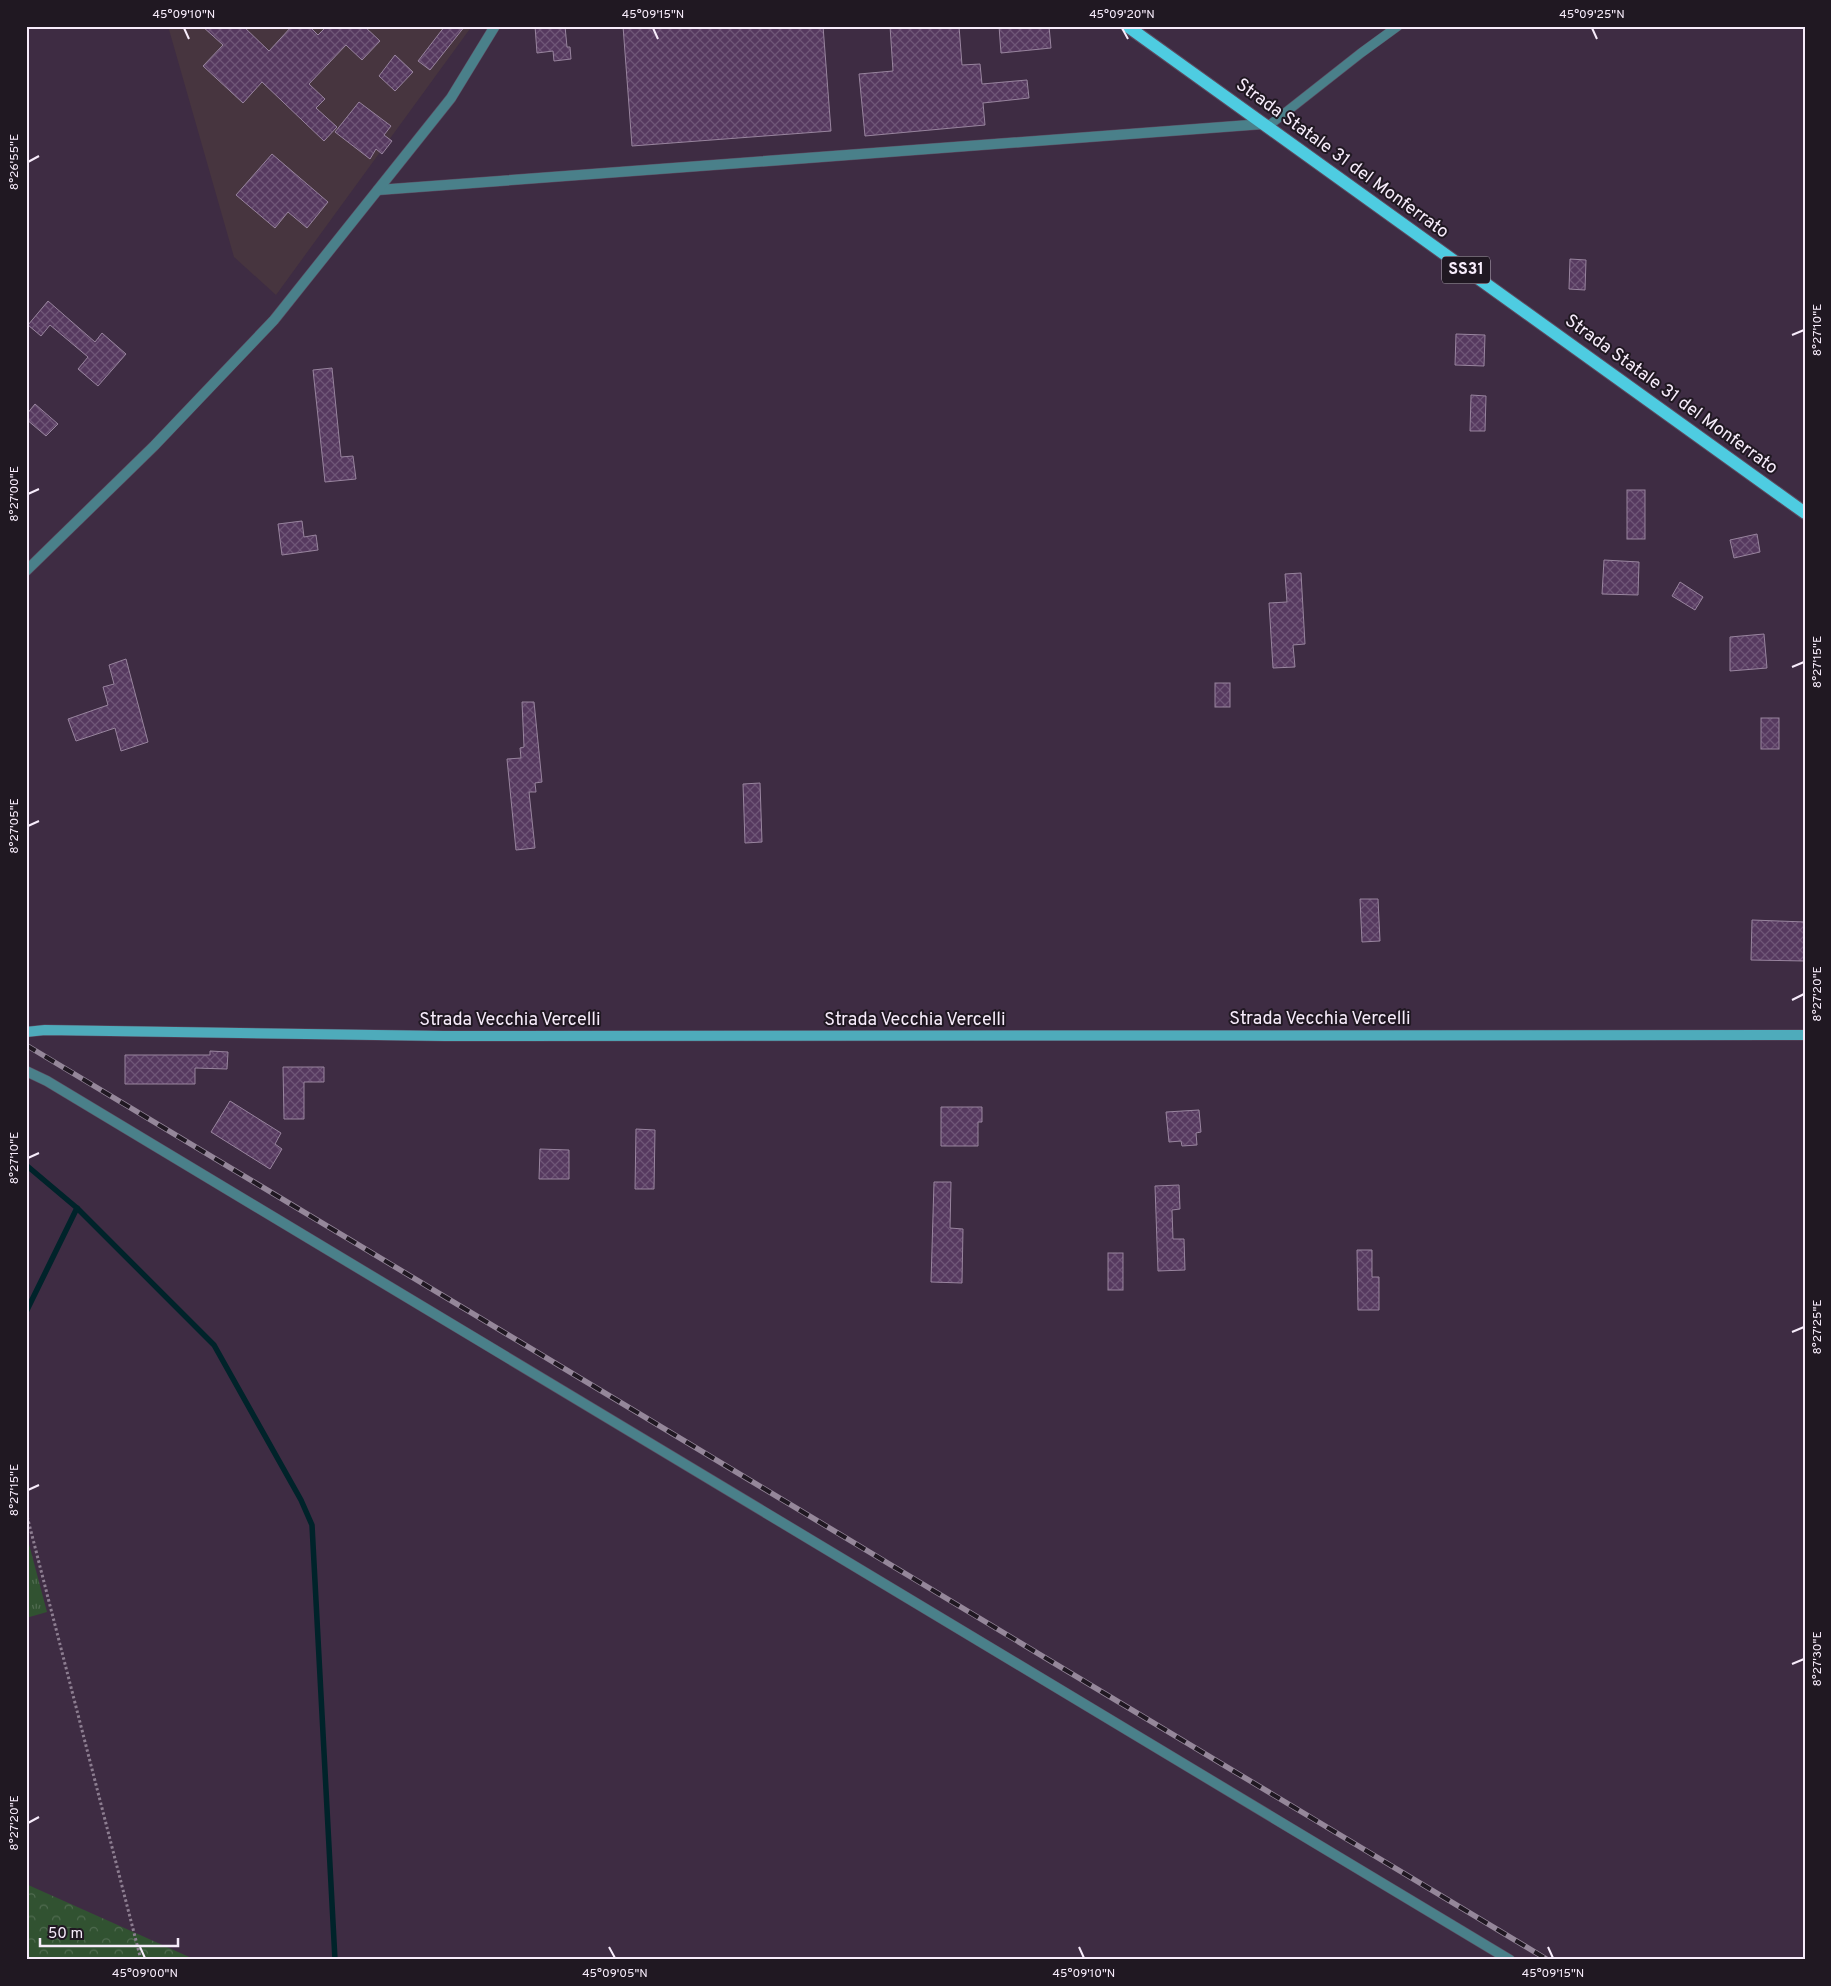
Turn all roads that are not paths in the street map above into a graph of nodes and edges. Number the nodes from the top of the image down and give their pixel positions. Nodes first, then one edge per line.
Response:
1 (495, 26) edge
2 (1128, 26) edge
3 (1398, 26) edge
4 (1265, 125) junction
5 (378, 190) junction
6 (1805, 513) edge
7 (26, 571) edge
8 (27, 1029) edge
9 (1805, 1034) edge
10 (26, 1071) edge
11 (1510, 1960) edge

1 - 5 street
2 - 4 main road, Strada Statale 31 del Monferrato / SS31
3 - 4 lane
4 - 5 street
4 - 6 main road, Strada Statale 31 del Monferrato / SS31
5 - 7 street
8 - 9 street, Strada Vecchia Vercelli
10 - 11 street

